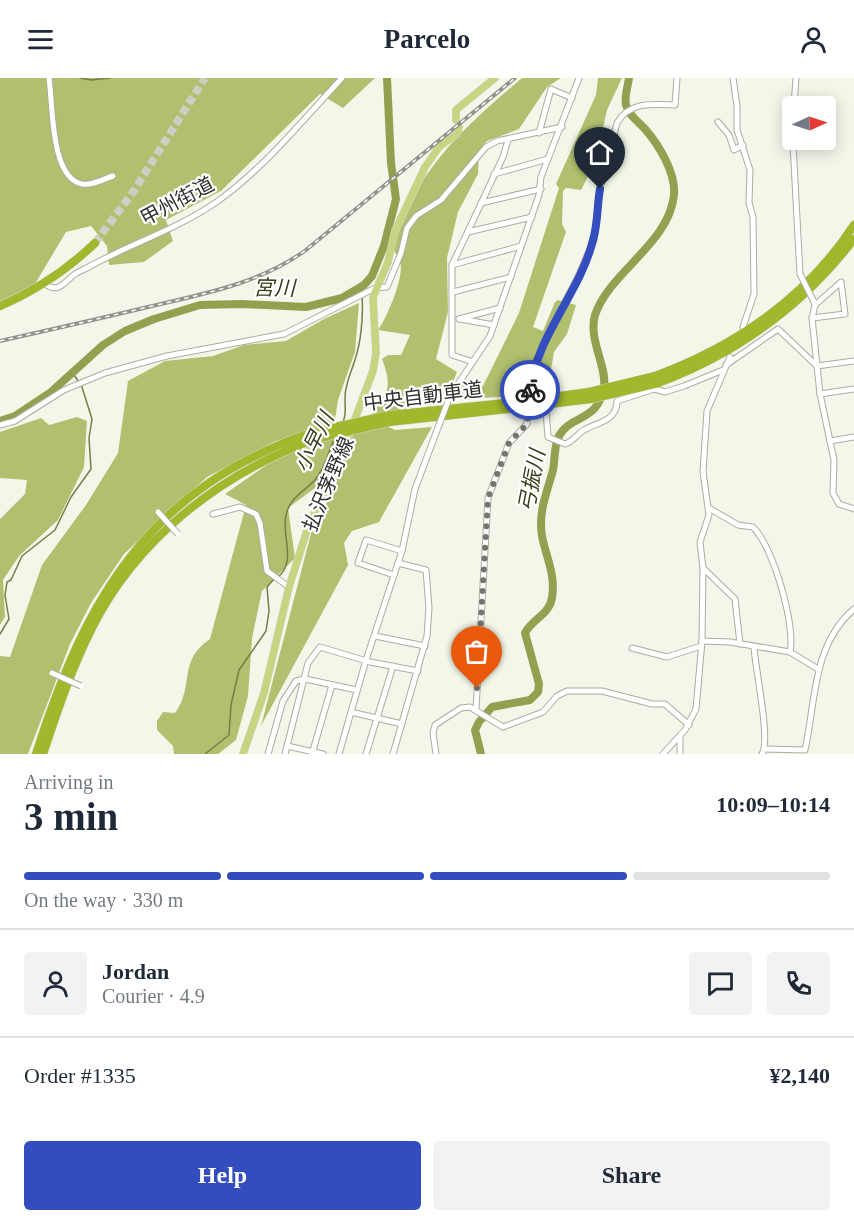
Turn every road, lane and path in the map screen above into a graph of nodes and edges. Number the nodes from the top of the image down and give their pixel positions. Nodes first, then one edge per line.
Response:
1 (49, 78) edge
2 (342, 78) edge
3 (495, 78) edge
4 (579, 78) edge
5 (677, 78) edge
6 (733, 78) edge
7 (796, 78) edge
8 (795, 96) edge
9 (572, 98) junction
10 (718, 122) dead end
11 (562, 128) junction
12 (539, 133) junction
13 (508, 140) junction
14 (743, 145) junction
15 (793, 150) edge
16 (548, 159) junction
17 (494, 174) junction
18 (113, 176) dead end
19 (540, 189) junction
20 (481, 203) junction
21 (532, 217) junction
22 (854, 225) edge
23 (468, 232) junction
24 (854, 239) edge
25 (95, 243) tunnel mouth
26 (521, 246) junction
27 (452, 265) junction
28 (511, 277) junction
29 (45, 284) junction
30 (375, 288) junction
31 (453, 292) junction
32 (814, 303) junction
33 (0, 306) edge
34 (500, 308) junction
35 (812, 318) junction
36 (456, 319) junction
37 (494, 325) junction
38 (743, 327) dead end
39 (730, 357) dead end
40 (854, 361) edge
41 (473, 362) junction
42 (817, 366) junction
43 (724, 368) junction
44 (656, 380) junction
45 (854, 389) edge
46 (820, 394) junction
47 (529, 412) junction
48 (0, 425) edge
49 (314, 435) junction
50 (854, 437) edge
51 (830, 441) junction
52 (709, 508) junction
53 (854, 509) edge
54 (157, 511) dead end
55 (213, 514) dead end
56 (178, 534) dead end
57 (402, 551) junction
58 (398, 563) junction
59 (703, 568) junction
60 (394, 575) junction
61 (290, 587) junction
62 (854, 609) edge
63 (375, 636) junction
64 (701, 644) junction
65 (740, 644) junction
66 (425, 646) junction
67 (753, 647) junction
68 (633, 648) dead end
69 (790, 652) junction
70 (366, 660) junction
71 (393, 666) junction
72 (818, 669) junction
73 (418, 671) junction
74 (50, 672) dead end
75 (305, 679) junction
76 (332, 685) junction
77 (82, 686) dead end
78 (357, 690) junction
79 (476, 709) junction
80 (351, 712) junction
81 (377, 718) junction
82 (402, 724) junction
83 (689, 725) junction
84 (680, 736) junction
85 (287, 746) junction
86 (764, 752) edge
87 (312, 753) edge
88 (36, 754) edge
89 (43, 754) edge
90 (243, 754) edge
91 (268, 754) edge
92 (285, 754) edge
93 (323, 754) edge
94 (339, 754) edge
95 (366, 754) edge
96 (393, 754) edge
97 (436, 754) edge
98 (663, 754) edge
99 (680, 754) edge

1 - 18 street
2 - 29 street, 甲州街道
3 - 30 main road, 払沢茅野線
4 - 9 street
5 - 47 street
6 - 14 street
7 - 8 street
9 - 11 street
9 - 12 street
10 - 14 street
11 - 12 street
11 - 16 street
12 - 13 street
13 - 17 street
13 - 30 street
14 - 38 street
15 - 32 street, bridge
16 - 17 street
16 - 19 street
17 - 20 street
19 - 20 street
19 - 21 street
20 - 23 street
21 - 23 street
21 - 26 street
22 - 44 highway, 中央自動車道
23 - 27 street
24 - 44 highway, 中央自動車道
25 - 29 highway
26 - 27 street
26 - 28 street
27 - 31 street
28 - 31 street
28 - 34 street
29 - 33 highway, 甲州街道
30 - 48 street
30 - 61 main road, 払沢茅野線
31 - 36 street
32 - 35 street
32 - 35 street
34 - 36 street
34 - 37 street
35 - 42 street
36 - 37 street
36 - 41 street
37 - 41 street
39 - 43 street
40 - 42 street
41 - 57 street, bridge
42 - 43 street
42 - 46 street
43 - 47 street
43 - 52 street
44 - 49 highway, 中央自動車道, bridge
45 - 46 street
46 - 51 street
47 - 79 street
49 - 88 highway, 中央自動車道
49 - 89 highway, 中央自動車道
50 - 51 street
51 - 53 street
52 - 59 street
52 - 69 street
54 - 56 street, bridge
55 - 61 street
57 - 58 street
57 - 60 street
58 - 60 street
58 - 66 street
59 - 64 street
59 - 65 street
60 - 63 street
61 - 90 main road, 払沢茅野線
62 - 72 street
63 - 66 street
63 - 70 street
64 - 65 street
64 - 68 street
64 - 83 street
65 - 67 street
66 - 73 street
67 - 69 street
67 - 86 street
69 - 72 street
70 - 71 street
70 - 75 street
70 - 78 street
71 - 73 street
71 - 81 street
72 - 86 street
73 - 82 street
74 - 77 street, bridge
75 - 76 street
75 - 85 street
75 - 91 street
76 - 78 street
76 - 87 street
78 - 80 street
79 - 83 street
79 - 97 street
80 - 81 street
80 - 94 street
81 - 82 street
81 - 95 street
82 - 96 street
83 - 84 street
84 - 98 street
84 - 99 street
85 - 87 street
85 - 92 street
87 - 93 street

